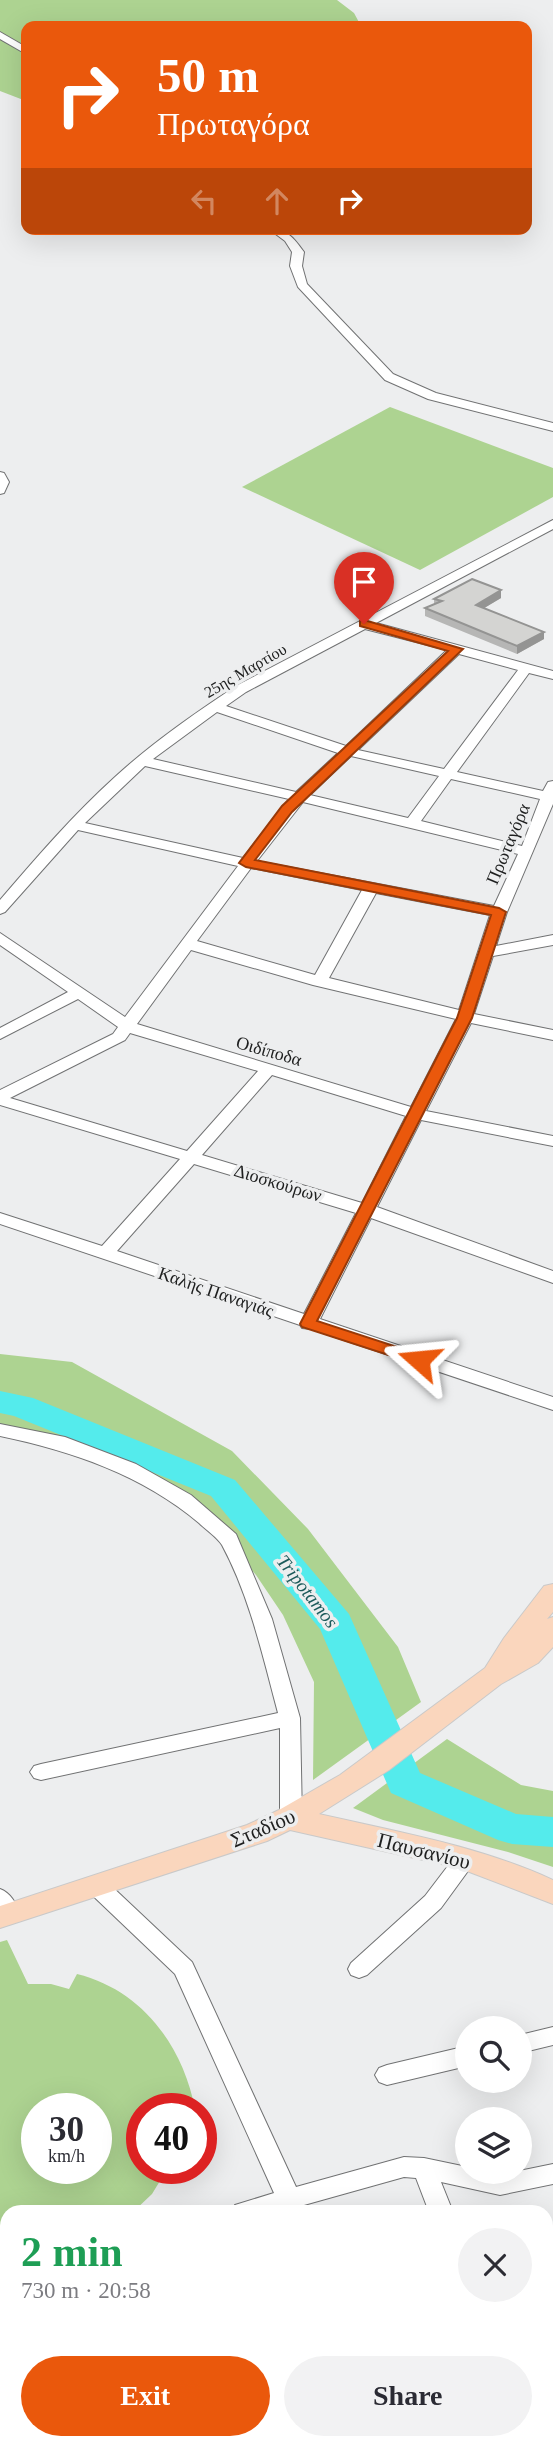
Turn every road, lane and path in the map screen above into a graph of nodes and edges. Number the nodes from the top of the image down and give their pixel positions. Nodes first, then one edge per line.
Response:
1 (0, 35) edge
2 (21, 48) edge
3 (283, 235) edge
4 (553, 427) edge
5 (0, 475) edge
6 (0, 490) edge
7 (553, 524) edge
8 (364, 624) junction
9 (456, 649) junction
10 (526, 668) junction
11 (553, 675) edge
12 (215, 707) junction
13 (350, 752) junction
14 (142, 761) junction
15 (448, 775) junction
16 (551, 794) edge
17 (300, 797) junction
18 (412, 823) junction
19 (75, 825) junction
20 (527, 852) junction
21 (246, 863) junction
22 (371, 888) junction
23 (0, 909) edge
24 (499, 912) junction
25 (0, 938) edge
26 (553, 940) edge
27 (186, 943) junction
28 (485, 953) junction
29 (319, 982) junction
30 (80, 992) junction
31 (465, 1018) junction
32 (129, 1027) junction
33 (0, 1034) edge
34 (553, 1035) edge
35 (267, 1071) junction
36 (0, 1098) edge
37 (417, 1114) junction
38 (553, 1141) edge
39 (192, 1157) junction
40 (367, 1210) junction
41 (0, 1218) edge
42 (106, 1253) junction
43 (553, 1277) edge
44 (308, 1324) junction
45 (552, 1402) edge
46 (0, 1430) edge
47 (553, 1593) edge
48 (553, 1627) edge
49 (494, 1676) junction
50 (290, 1718) junction
51 (41, 1772) dead end
52 (291, 1819) junction
53 (465, 1860) junction
54 (98, 1886) junction
55 (553, 1893) edge
56 (3, 1910) edge
57 (359, 1969) dead end
58 (553, 2036) edge
59 (532, 2041) edge
60 (455, 2059) edge
61 (387, 2075) dead end
62 (424, 2168) junction
63 (553, 2174) edge
64 (292, 2205) edge
65 (438, 2205) edge

1 - 2 street
3 - 4 street
5 - 6 street
7 - 8 street, 25ης Μαρτίου
8 - 9 street
8 - 12 street, 25ης Μαρτίου
9 - 10 street
9 - 13 street
10 - 11 street
10 - 15 street
12 - 13 street
12 - 14 street, 25ης Μαρτίου
13 - 15 street
13 - 17 street
14 - 17 street
14 - 19 street, 25ης Μαρτίου
15 - 16 street
15 - 18 street
16 - 20 street, Πρωταγόρα
17 - 18 street
17 - 21 street
18 - 20 street
19 - 21 street
19 - 23 street, 25ης Μαρτίου
20 - 24 street, Πρωταγόρα
21 - 22 street
21 - 27 street
22 - 24 street
22 - 29 street
24 - 28 street, Πρωταγόρα
25 - 30 street, Οιδίποδα
26 - 28 street
27 - 29 street
27 - 32 street
28 - 31 street, Πρωταγόρα
29 - 31 street
30 - 32 street, Οιδίποδα
30 - 33 street
31 - 34 street
31 - 37 street, Πρωταγόρα
32 - 35 street, Οιδίποδα
32 - 36 street
35 - 37 street, Οιδίποδα
35 - 39 street
36 - 39 street, Διοσκούρων
37 - 38 street, Οιδίποδα
37 - 40 street, Πρωταγόρα
39 - 40 street, Διοσκούρων
39 - 42 street
40 - 43 street, Διοσκούρων
40 - 44 street, Πρωταγόρα
41 - 42 street, Καλής Παναγιάς
42 - 44 street, Καλής Παναγιάς
44 - 45 street, Καλής Παναγιάς
46 - 50 street
47 - 49 main road, Σταδίου
48 - 49 main road, Σταδίου
49 - 52 main road, Σταδίου
50 - 51 street
50 - 52 street
52 - 53 main road, Παυσανίου
52 - 54 main road, Σταδίου
53 - 55 main road, Παυσανίου
53 - 57 street
54 - 56 main road, Σταδίου
54 - 64 street
58 - 59 street
60 - 61 street
62 - 63 street
62 - 64 street
62 - 65 street

